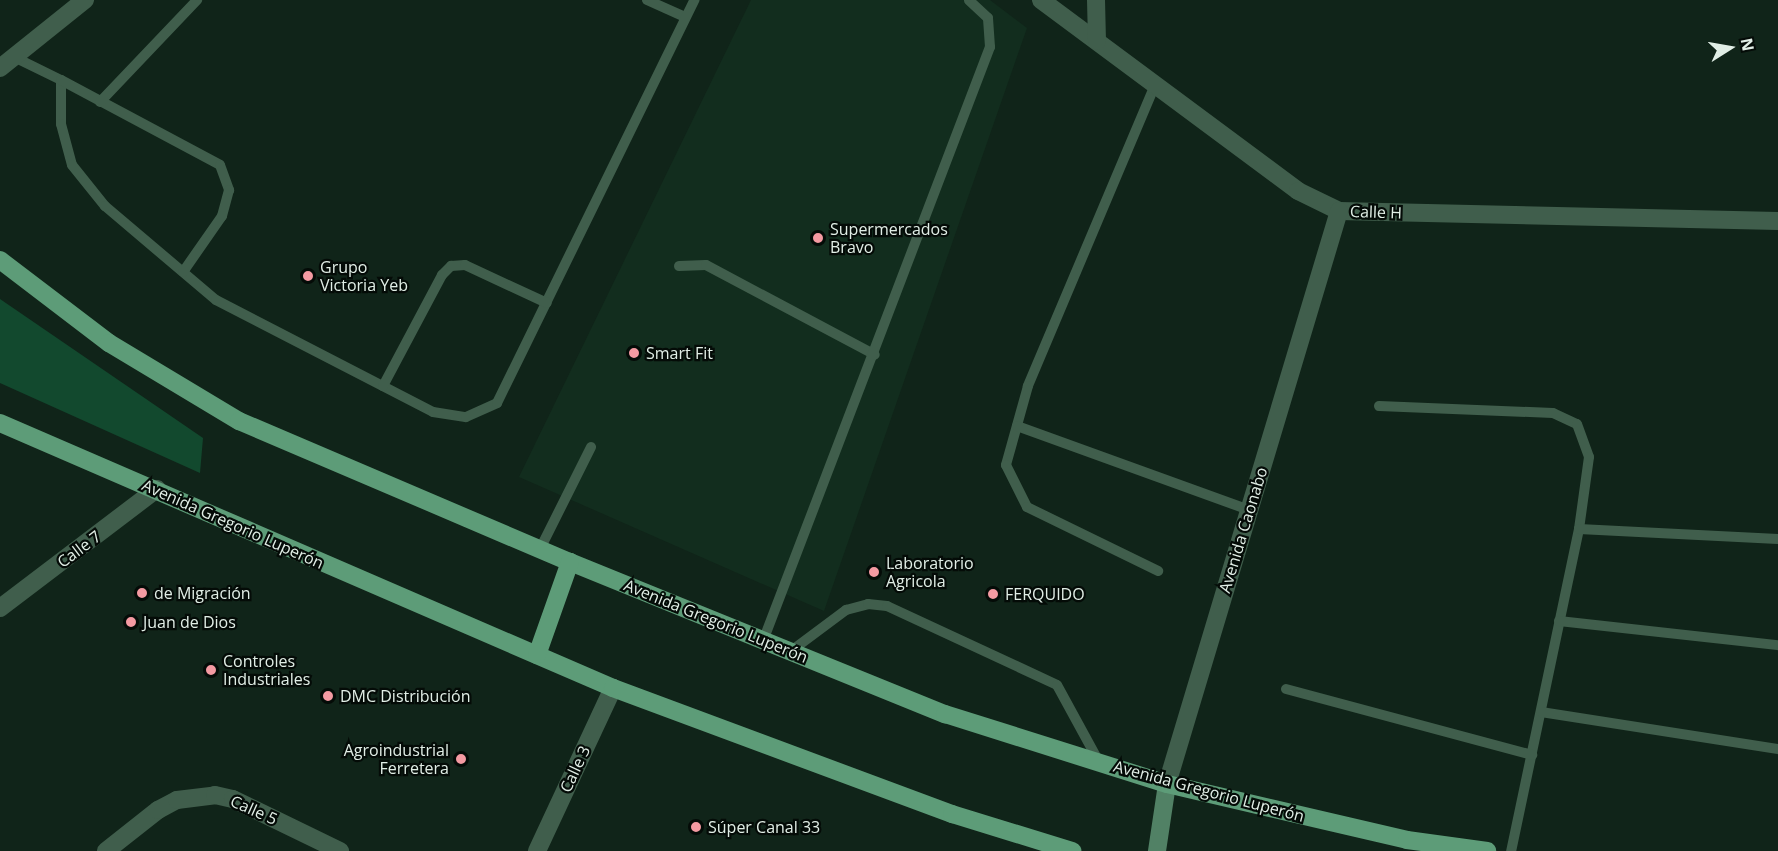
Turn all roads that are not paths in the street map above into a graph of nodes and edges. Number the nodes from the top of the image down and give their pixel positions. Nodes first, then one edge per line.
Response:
1 (86, 0) edge
2 (196, 0) edge
3 (647, 0) edge
4 (694, 0) edge
5 (969, 0) edge
6 (1041, 0) edge
7 (1095, 0) edge
8 (685, 17) junction
9 (1097, 40) junction
10 (7, 62) edge
11 (61, 81) junction
12 (1155, 84) junction
13 (100, 102) junction
14 (1339, 211) junction
15 (1778, 221) edge
16 (0, 260) edge
17 (679, 266) dead end
18 (183, 272) junction
19 (547, 303) junction
20 (875, 355) junction
21 (382, 386) junction
22 (1379, 405) dead end
23 (0, 423) edge
24 (1017, 426) junction
25 (591, 447) dead end
26 (157, 489) junction
27 (1249, 510) junction
28 (1579, 529) junction
29 (1778, 539) edge
30 (540, 549) junction
31 (570, 562) junction
32 (1158, 571) dead end
33 (0, 608) edge
34 (1559, 621) junction
35 (764, 640) junction
36 (1778, 645) edge
37 (791, 651) junction
38 (537, 655) junction
39 (613, 688) junction
40 (1286, 689) dead end
41 (1541, 712) junction
42 (1778, 749) edge
43 (1532, 755) junction
44 (1100, 763) junction
45 (1167, 784) junction
46 (106, 851) edge
47 (340, 851) edge
48 (537, 851) edge
49 (1072, 851) edge
50 (1157, 851) edge
51 (1487, 851) edge
52 (1511, 851) edge

1 - 10 street
2 - 13 lane
3 - 8 lane
4 - 8 lane
5 - 20 lane
6 - 9 street, Calle H
7 - 9 street
8 - 19 lane
9 - 12 street, Calle H
10 - 11 lane
11 - 13 lane
11 - 18 lane
12 - 14 street, Calle H
12 - 24 lane
13 - 18 lane
14 - 15 street, Calle H
14 - 27 street, Avenida Caonabo
16 - 30 main road, Avenida Gregorio Luperón
17 - 20 lane
18 - 21 lane
19 - 21 lane
19 - 21 lane
20 - 35 lane
22 - 28 lane
23 - 26 main road, Avenida Gregorio Luperón
24 - 27 lane
24 - 32 lane
25 - 30 lane
26 - 33 street, Calle 7
26 - 38 main road, Avenida Gregorio Luperón
27 - 45 street, Avenida Caonabo
28 - 29 lane
28 - 34 lane
30 - 31 main road, Avenida Gregorio Luperón
31 - 35 main road, Avenida Gregorio Luperón
31 - 38 main road
34 - 36 lane
34 - 41 lane
35 - 37 main road, Avenida Gregorio Luperón
37 - 44 main road, Avenida Gregorio Luperón
37 - 44 lane
38 - 39 main road, Avenida Gregorio Luperón
39 - 48 street, Calle 3
39 - 49 main road, Avenida Gregorio Luperón
40 - 43 lane
41 - 42 lane
41 - 43 lane
43 - 52 lane
44 - 45 main road, Avenida Gregorio Luperón
45 - 50 street, Avenida Caonabo
45 - 51 main road, Avenida Gregorio Luperón
46 - 47 street, Calle 5

